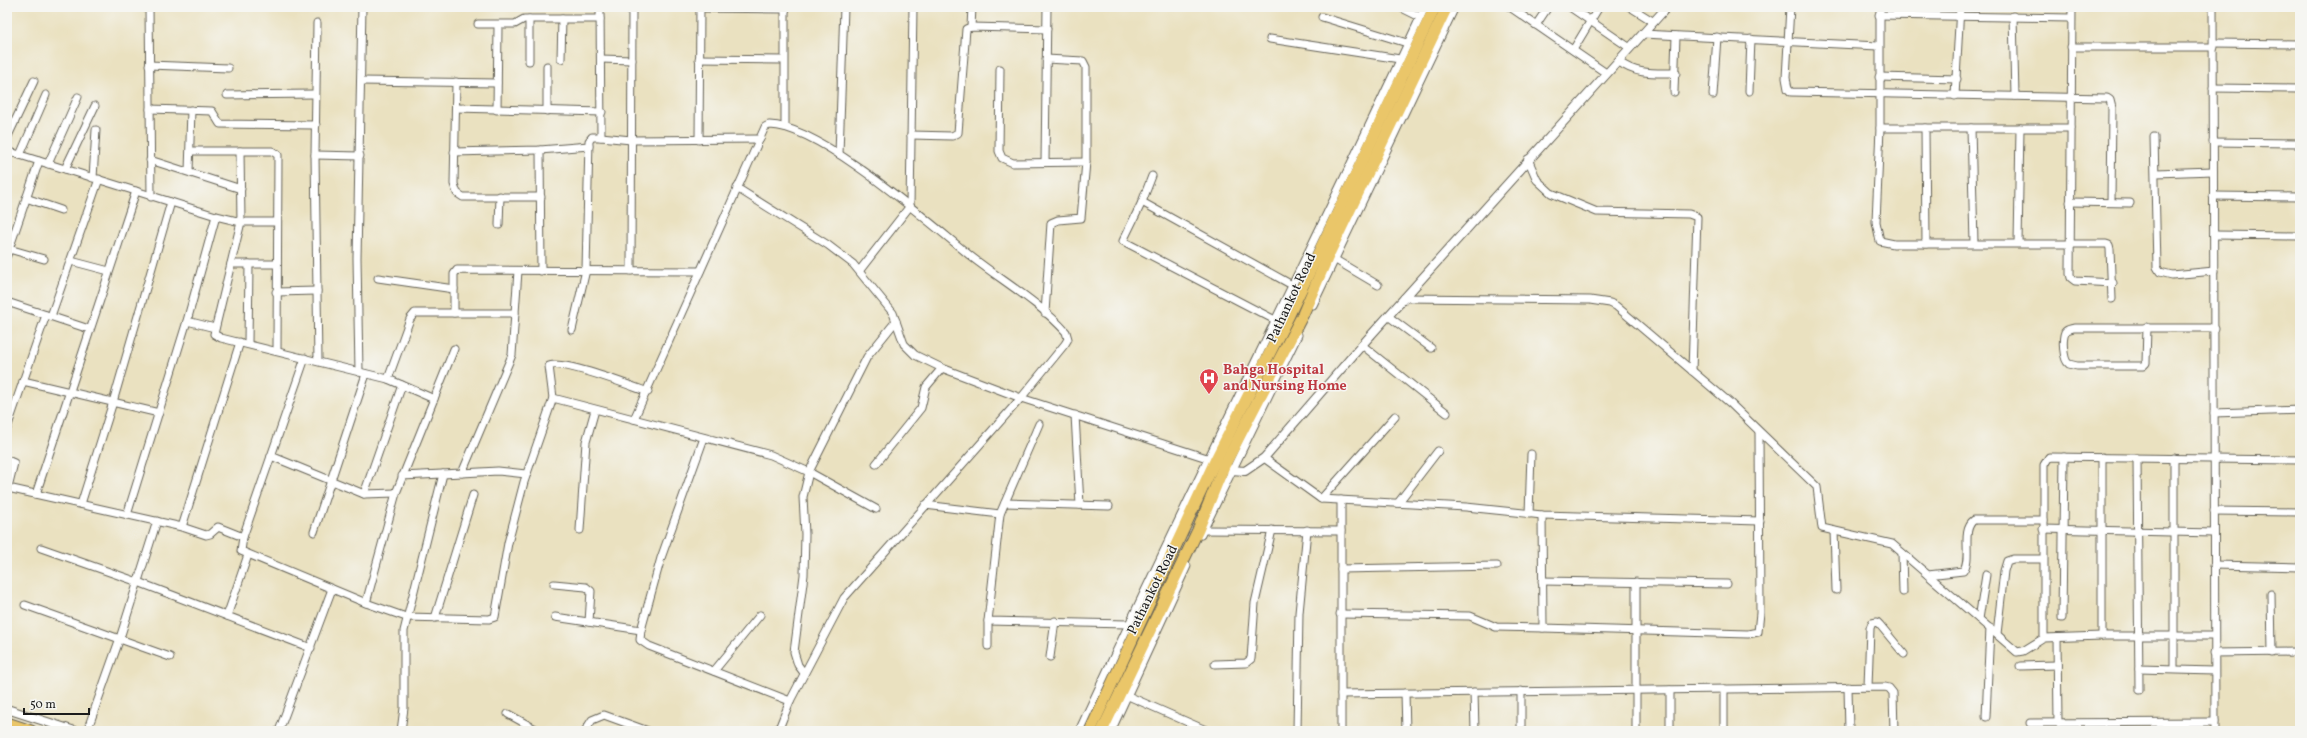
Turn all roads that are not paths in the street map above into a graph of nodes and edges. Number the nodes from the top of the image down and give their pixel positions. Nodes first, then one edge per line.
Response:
1 (150, 7) edge
2 (362, 7) edge
3 (600, 7) edge
4 (632, 7) edge
5 (844, 7) edge
6 (913, 7) edge
7 (972, 7) edge
8 (1047, 7) edge
9 (1400, 7) edge
10 (1425, 7) edge
11 (1435, 7) edge
12 (1447, 7) edge
13 (1455, 7) edge
14 (1510, 7) edge
15 (1548, 7) edge
16 (1570, 7) edge
17 (1599, 7) edge
18 (1630, 7) edge
19 (1667, 7) edge
20 (1790, 7) edge
21 (1880, 7) edge
22 (1960, 7) edge
23 (2072, 7) edge
24 (2213, 7) edge
25 (699, 8) edge
26 (786, 8) edge
27 (1879, 15) junction
28 (1960, 15) junction
29 (1322, 16) dead end
30 (2013, 16) junction
31 (1420, 17) junction
32 (562, 18) junction
33 (2071, 18) junction
34 (529, 19) junction
35 (600, 19) junction
36 (1591, 21) junction
37 (1654, 22) junction
38 (317, 23) dead end
39 (478, 24) dead end
40 (1536, 25) junction
41 (498, 26) junction
42 (971, 27) junction
43 (1047, 29) junction
44 (1643, 34) junction
45 (1676, 36) junction
46 (1717, 38) junction
47 (1270, 39) dead end
48 (1751, 39) junction
49 (1787, 41) junction
50 (1407, 43) junction
51 (2300, 44) edge
52 (2214, 45) junction
53 (1878, 46) junction
54 (2071, 47) junction
55 (1630, 48) junction
56 (1573, 50) junction
57 (561, 59) dead end
58 (601, 59) junction
59 (699, 59) junction
60 (1046, 59) junction
61 (1400, 59) junction
62 (632, 60) junction
63 (784, 60) junction
64 (529, 61) dead end
65 (1618, 61) junction
66 (149, 65) junction
67 (547, 66) dead end
68 (228, 68) dead end
69 (1000, 69) dead end
70 (1606, 73) junction
71 (1676, 73) junction
72 (1879, 77) junction
73 (1957, 79) junction
74 (34, 81) dead end
75 (361, 81) junction
76 (456, 82) junction
77 (497, 83) junction
78 (2214, 88) junction
79 (2300, 89) edge
80 (1749, 91) dead end
81 (1674, 92) dead end
82 (1879, 93) junction
83 (315, 94) junction
84 (46, 95) dead end
85 (227, 95) dead end
86 (1713, 95) dead end
87 (1955, 96) junction
88 (2015, 96) junction
89 (2071, 96) junction
90 (78, 97) dead end
91 (95, 106) dead end
92 (456, 108) junction
93 (150, 109) junction
94 (191, 110) junction
95 (497, 110) junction
96 (547, 111) junction
97 (602, 112) junction
98 (316, 125) junction
99 (785, 127) junction
100 (1880, 128) junction
101 (1925, 128) junction
102 (1971, 128) junction
103 (2020, 128) junction
104 (2071, 128) junction
105 (96, 130) dead end
106 (911, 134) junction
107 (602, 137) junction
108 (2154, 137) dead end
109 (7, 138) edge
110 (760, 139) junction
111 (631, 140) junction
112 (699, 140) junction
113 (2213, 142) junction
114 (2300, 143) edge
115 (588, 146) junction
116 (540, 150) junction
117 (7, 151) edge
118 (191, 152) junction
119 (240, 152) junction
120 (454, 152) junction
121 (839, 154) junction
122 (20, 155) junction
123 (315, 155) junction
124 (360, 156) junction
125 (1528, 159) junction
126 (150, 160) junction
127 (39, 161) junction
128 (1045, 162) junction
129 (1086, 162) junction
130 (48, 164) junction
131 (65, 169) junction
132 (189, 171) junction
133 (2213, 171) junction
134 (2156, 173) junction
135 (1152, 176) dead end
136 (96, 178) junction
137 (241, 188) junction
138 (737, 188) junction
139 (136, 191) junction
140 (500, 196) junction
141 (2213, 196) junction
142 (151, 197) junction
143 (542, 197) junction
144 (2300, 197) edge
145 (26, 198) junction
146 (171, 202) junction
147 (1142, 202) junction
148 (2070, 202) junction
149 (2110, 202) junction
150 (2130, 203) dead end
151 (910, 206) junction
152 (61, 210) dead end
153 (216, 216) junction
154 (241, 222) junction
155 (277, 222) junction
156 (499, 225) dead end
157 (2214, 236) junction
158 (2300, 236) edge
159 (1974, 243) junction
160 (2018, 243) junction
161 (2070, 243) junction
162 (1926, 244) junction
163 (8, 252) edge
164 (44, 259) dead end
165 (1334, 259) junction
166 (71, 261) junction
167 (231, 264) junction
168 (249, 264) junction
169 (276, 264) junction
170 (586, 270) junction
171 (860, 270) junction
172 (109, 271) junction
173 (518, 271) junction
174 (541, 271) junction
175 (631, 271) junction
176 (2214, 271) junction
177 (700, 272) junction
178 (378, 278) dead end
179 (2113, 283) junction
180 (1292, 285) junction
181 (1378, 285) dead end
182 (454, 289) junction
183 (317, 291) junction
184 (276, 292) junction
185 (1404, 298) junction
186 (2112, 299) dead end
187 (7, 302) edge
188 (454, 313) junction
189 (514, 313) junction
190 (1045, 313) junction
191 (49, 315) junction
192 (1388, 316) junction
193 (1275, 320) junction
194 (187, 321) junction
195 (896, 321) junction
196 (2148, 327) junction
197 (215, 328) junction
198 (2215, 328) junction
199 (89, 329) junction
200 (572, 330) dead end
201 (240, 342) junction
202 (248, 343) junction
203 (1362, 345) junction
204 (1430, 348) dead end
205 (454, 349) dead end
206 (277, 351) junction
207 (305, 358) junction
208 (318, 362) junction
209 (942, 368) junction
210 (1692, 371) junction
211 (363, 373) junction
212 (388, 379) junction
213 (23, 381) junction
214 (402, 386) junction
215 (69, 392) junction
216 (648, 392) junction
217 (553, 398) junction
218 (1021, 398) junction
219 (434, 399) junction
220 (113, 402) junction
221 (595, 410) junction
222 (2300, 410) edge
223 (159, 413) junction
224 (2214, 413) junction
225 (1447, 414) dead end
226 (1075, 416) junction
227 (1395, 416) dead end
228 (634, 419) junction
229 (1039, 424) dead end
230 (7, 428) edge
231 (1759, 432) junction
232 (704, 438) junction
233 (1438, 451) dead end
234 (1531, 454) dead end
235 (272, 456) junction
236 (2064, 457) junction
237 (2102, 457) junction
238 (1264, 458) junction
239 (2137, 458) junction
240 (2174, 458) junction
241 (2214, 459) junction
242 (7, 460) edge
243 (2300, 460) edge
244 (876, 464) dead end
245 (1219, 464) junction
246 (809, 472) junction
247 (462, 473) junction
248 (443, 474) junction
249 (526, 474) junction
250 (402, 476) junction
251 (332, 482) junction
252 (7, 490) edge
253 (396, 493) junction
254 (36, 494) junction
255 (364, 494) junction
256 (472, 495) dead end
257 (1321, 499) junction
258 (1341, 500) junction
259 (1005, 503) junction
260 (81, 504) junction
261 (1398, 504) junction
262 (925, 505) junction
263 (1080, 505) junction
264 (1109, 506) dead end
265 (876, 509) dead end
266 (2214, 511) junction
267 (2300, 512) edge
268 (127, 514) junction
269 (1000, 514) junction
270 (1529, 514) junction
271 (1542, 515) junction
272 (2044, 520) junction
273 (157, 521) junction
274 (1760, 521) junction
275 (182, 527) junction
276 (2043, 529) junction
277 (580, 530) dead end
278 (1201, 530) junction
279 (1272, 530) junction
280 (1307, 530) junction
281 (2064, 530) junction
282 (2102, 530) junction
283 (1341, 531) junction
284 (314, 532) dead end
285 (1834, 532) junction
286 (2138, 532) junction
287 (2174, 533) junction
288 (2214, 533) junction
289 (243, 537) junction
290 (41, 548) dead end
291 (1902, 553) junction
292 (248, 555) junction
293 (2042, 559) junction
294 (1497, 566) dead end
295 (2214, 566) junction
296 (2300, 567) edge
297 (1341, 569) junction
298 (1928, 575) junction
299 (1986, 575) dead end
300 (1542, 581) junction
301 (138, 582) junction
302 (1636, 582) junction
303 (554, 584) dead end
304 (1727, 584) dead end
305 (332, 589) junction
306 (1836, 590) dead end
307 (1903, 592) dead end
308 (2271, 594) dead end
309 (366, 603) junction
310 (25, 605) dead end
311 (1340, 614) junction
312 (760, 615) dead end
313 (227, 616) junction
314 (406, 617) junction
315 (555, 617) dead end
316 (435, 618) junction
317 (2062, 618) dead end
318 (1979, 619) junction
319 (988, 621) junction
320 (1055, 621) junction
321 (589, 622) junction
322 (1128, 624) junction
323 (1543, 628) junction
324 (1990, 628) junction
325 (641, 630) junction
326 (1636, 631) junction
327 (1997, 634) junction
328 (2174, 634) junction
329 (2139, 635) junction
330 (2102, 636) junction
331 (2214, 636) junction
332 (120, 638) junction
333 (2044, 638) junction
334 (2057, 638) junction
335 (988, 646) dead end
336 (311, 648) junction
337 (2300, 652) edge
338 (2214, 653) junction
339 (1904, 654) dead end
340 (2272, 654) junction
341 (170, 657) dead end
342 (1050, 657) dead end
343 (1215, 664) dead end
344 (2057, 665) junction
345 (2020, 666) dead end
346 (2139, 669) junction
347 (2174, 669) junction
348 (714, 671) junction
349 (2214, 671) junction
350 (804, 673) junction
351 (1848, 687) junction
352 (1868, 687) junction
353 (1724, 689) junction
354 (1635, 690) junction
355 (1670, 690) junction
356 (2139, 690) dead end
357 (1521, 691) junction
358 (1474, 692) junction
359 (1405, 693) junction
360 (1341, 694) junction
361 (1126, 695) junction
362 (790, 701) junction
363 (7, 709) edge
364 (508, 714) dead end
365 (1986, 717) dead end
366 (2215, 722) junction
367 (7, 723) edge
368 (2030, 723) dead end
369 (2058, 723) junction
370 (31, 731) edge
371 (75, 731) edge
372 (87, 731) edge
373 (279, 731) edge
374 (402, 731) edge
375 (539, 731) edge
376 (585, 731) edge
377 (648, 731) edge
378 (778, 731) edge
379 (1079, 731) edge
380 (1090, 731) edge
381 (1102, 731) edge
382 (1111, 731) edge
383 (1208, 731) edge
384 (1297, 731) edge
385 (1341, 731) edge
386 (1406, 731) edge
387 (1475, 731) edge
388 (1521, 731) edge
389 (1636, 731) edge
390 (1670, 731) edge
391 (1724, 731) edge
392 (1849, 731) edge
393 (1894, 731) edge
394 (2215, 731) edge

1 - 66 street
2 - 75 street
3 - 35 street
4 - 62 street
5 - 121 street
6 - 106 street
7 - 42 street
8 - 43 street
9 - 31 street
10 - 31 street
11 - 245 highway
12 - 245 highway, Pathankot Road
13 - 165 street
14 - 40 street
15 - 40 street
16 - 36 street
17 - 36 street
18 - 37 street
19 - 37 street
20 - 49 street
21 - 27 street
22 - 28 street
23 - 33 street
24 - 52 street
25 - 26 street
25 - 59 street
26 - 63 street
27 - 28 street
27 - 53 street
28 - 30 street
28 - 73 street
29 - 50 street
30 - 33 street
30 - 88 street
31 - 50 street
32 - 34 street
32 - 35 street
32 - 57 street
33 - 54 street
34 - 41 street
34 - 64 street
35 - 58 street
36 - 55 street
36 - 56 street
37 - 44 street
38 - 83 street
39 - 41 street
40 - 56 street
41 - 77 street
42 - 43 street
42 - 106 street
43 - 60 street
44 - 45 street
44 - 55 street
45 - 46 street
45 - 71 street
46 - 48 street
46 - 86 street
47 - 61 street
48 - 49 street
48 - 80 street
49 - 53 street
49 - 82 street
50 - 61 street
51 - 52 street
52 - 54 street
52 - 78 street
53 - 72 street
54 - 89 street
55 - 65 street
56 - 70 street
58 - 62 street
58 - 97 street
59 - 63 street
59 - 112 street
60 - 128 street
60 - 129 street
61 - 180 street
62 - 111 street
63 - 99 street
65 - 70 street
65 - 71 street
66 - 68 street
66 - 93 street
67 - 96 street
69 - 128 street
70 - 125 street
71 - 81 street
72 - 73 street
72 - 82 street
73 - 87 street
74 - 109 street
75 - 76 street
75 - 124 street
76 - 77 street
76 - 92 street
77 - 95 street
78 - 79 street
78 - 113 street
82 - 87 street
82 - 100 street
83 - 85 street
83 - 98 street
84 - 122 street
87 - 88 street
88 - 89 street
89 - 104 street
89 - 149 street
90 - 130 street
91 - 131 street
92 - 95 street
92 - 120 street
93 - 94 street
93 - 126 street
94 - 98 street
94 - 118 street
95 - 96 street
96 - 97 street
97 - 107 street
98 - 123 street
99 - 110 street
99 - 121 street
100 - 101 street
100 - 162 street
101 - 102 street
101 - 162 street
102 - 103 street
102 - 159 street
103 - 104 street
103 - 160 street
104 - 148 street
105 - 136 street
106 - 151 street
107 - 111 street
107 - 115 street
108 - 134 street
110 - 112 street
110 - 138 street
111 - 112 street
111 - 175 street
113 - 114 street
113 - 133 street
115 - 116 street
115 - 170 street
116 - 120 street
116 - 143 street
117 - 122 street
118 - 119 street
118 - 132 street
119 - 137 street
119 - 155 street
120 - 140 street
121 - 151 street
122 - 127 street
123 - 124 street
123 - 183 street
124 - 211 street
125 - 185 street
125 - 210 street
126 - 132 street
126 - 142 street
127 - 130 street
127 - 145 street
128 - 129 street
129 - 190 street
130 - 131 street
131 - 136 street
132 - 137 street
133 - 134 street
133 - 141 street
134 - 176 street
135 - 147 street
136 - 139 street
136 - 166 street
137 - 154 street
138 - 171 street
138 - 177 street
139 - 142 street
139 - 172 street
140 - 143 street
140 - 156 street
141 - 144 street
141 - 157 street
142 - 146 street
143 - 174 street
145 - 152 street
145 - 163 street
146 - 153 street
146 - 220 street
147 - 180 street
147 - 193 street
148 - 149 street
148 - 161 street
149 - 150 street
151 - 171 street
151 - 190 street
153 - 154 street
153 - 194 street
154 - 155 street
154 - 167 street
155 - 169 street
157 - 158 street
157 - 176 street
159 - 160 street
159 - 162 street
160 - 161 street
161 - 179 street
161 - 179 street
163 - 164 street
165 - 181 street
165 - 245 street
166 - 172 street
166 - 191 street
167 - 168 street
167 - 197 street
168 - 169 street
168 - 202 street
169 - 184 street
170 - 174 street
170 - 175 street
170 - 200 street
171 - 195 street
172 - 199 street
173 - 174 street
173 - 182 street
173 - 189 street
175 - 177 street
176 - 198 street
177 - 216 street
178 - 182 street
179 - 186 street
180 - 193 street
182 - 188 street
183 - 184 street
183 - 208 street
184 - 206 street
185 - 192 street
185 - 210 street
187 - 191 street
188 - 189 street
188 - 212 street
189 - 247 street
190 - 218 street
191 - 199 street
191 - 213 street
192 - 203 street
192 - 204 street
193 - 245 street
194 - 197 street
194 - 223 street
195 - 209 street
195 - 246 street
196 - 196 street
196 - 198 street
197 - 201 street
198 - 224 street
199 - 215 street
201 - 202 street
201 - 275 street
202 - 206 street
203 - 225 street
203 - 238 street
205 - 219 street
206 - 207 street
207 - 208 street
207 - 235 street
208 - 211 street
209 - 218 street
209 - 244 street
210 - 231 street
211 - 212 street
211 - 251 street
212 - 214 street
213 - 215 street
213 - 230 street
214 - 219 street
214 - 255 street
215 - 220 street
215 - 254 street
216 - 217 street
216 - 228 street
217 - 221 street
217 - 249 street
218 - 226 street
218 - 262 street
219 - 250 street
220 - 223 street
220 - 260 street
221 - 228 street
221 - 277 street
222 - 224 street
223 - 268 street
224 - 241 street
226 - 245 street
226 - 263 street
227 - 257 street
228 - 232 street
229 - 259 street
231 - 274 street
231 - 285 street
232 - 246 street
232 - 325 street
233 - 261 street
234 - 270 street
235 - 251 street
235 - 289 street
236 - 237 street
236 - 272 street
236 - 281 street
237 - 239 street
237 - 282 street
238 - 245 street
238 - 257 street
239 - 240 street
239 - 286 street
240 - 241 street
240 - 287 street
241 - 243 street
241 - 266 street
242 - 252 street
245 - 278 highway, Pathankot Road
245 - 322 street
245 - 380 highway
246 - 265 street
246 - 350 street
247 - 248 street
247 - 249 street
248 - 250 street
248 - 314 street
249 - 316 street
250 - 253 street
251 - 255 street
251 - 284 street
252 - 254 street
253 - 255 street
253 - 309 street
254 - 260 street
256 - 316 street
257 - 258 street
258 - 261 street
258 - 283 street
259 - 263 street
259 - 269 street
260 - 268 street
261 - 270 street
262 - 269 street
262 - 350 street
263 - 264 street
266 - 267 street
266 - 288 street
268 - 273 street
269 - 319 street
270 - 271 street
271 - 274 street
271 - 300 street
272 - 276 street
272 - 298 street
273 - 275 street
273 - 301 street
274 - 326 street
275 - 289 street
276 - 281 street
276 - 293 street
278 - 279 street
278 - 361 street
278 - 381 highway, Pathankot Road
279 - 280 street
279 - 343 street
280 - 283 street
280 - 384 street
281 - 282 street
281 - 317 street
282 - 286 street
282 - 330 street
283 - 297 street
285 - 291 street
285 - 306 street
286 - 287 street
286 - 329 street
287 - 288 street
287 - 328 street
288 - 295 street
289 - 292 street
290 - 301 street
291 - 298 street
291 - 307 street
292 - 305 street
292 - 313 street
293 - 327 street
293 - 333 street
294 - 297 street
295 - 296 street
295 - 331 street
297 - 311 street
298 - 318 street
299 - 318 street
300 - 302 street
300 - 323 street
301 - 313 street
301 - 332 street
302 - 304 street
302 - 326 street
303 - 321 street
305 - 309 street
305 - 336 street
308 - 340 street
309 - 314 street
310 - 332 street
311 - 323 street
311 - 360 street
312 - 348 street
313 - 336 street
314 - 316 street
314 - 374 street
315 - 321 street
318 - 324 street
319 - 320 street
319 - 335 street
320 - 322 street
320 - 342 street
321 - 325 street
322 - 379 street
323 - 326 street
324 - 327 street
324 - 365 street
325 - 348 street
326 - 354 street
327 - 333 street
328 - 329 street
328 - 331 street
328 - 347 street
329 - 330 street
329 - 346 street
330 - 334 street
331 - 338 street
332 - 341 street
332 - 372 street
333 - 334 street
334 - 344 street
336 - 373 street
337 - 340 street
338 - 340 street
338 - 349 street
339 - 352 street
344 - 345 street
344 - 369 street
346 - 347 street
346 - 356 street
347 - 349 street
348 - 362 street
349 - 366 street
350 - 362 street
351 - 352 street
351 - 353 street
351 - 392 street
352 - 393 street
353 - 355 street
353 - 391 street
354 - 355 street
354 - 357 street
354 - 389 street
355 - 390 street
357 - 358 street
357 - 388 street
358 - 359 street
358 - 387 street
359 - 360 street
359 - 386 street
360 - 385 street
361 - 382 street
361 - 383 street
362 - 378 street
363 - 371 street
364 - 375 street
366 - 369 street
366 - 394 street
367 - 370 highway
368 - 369 street
376 - 377 street

